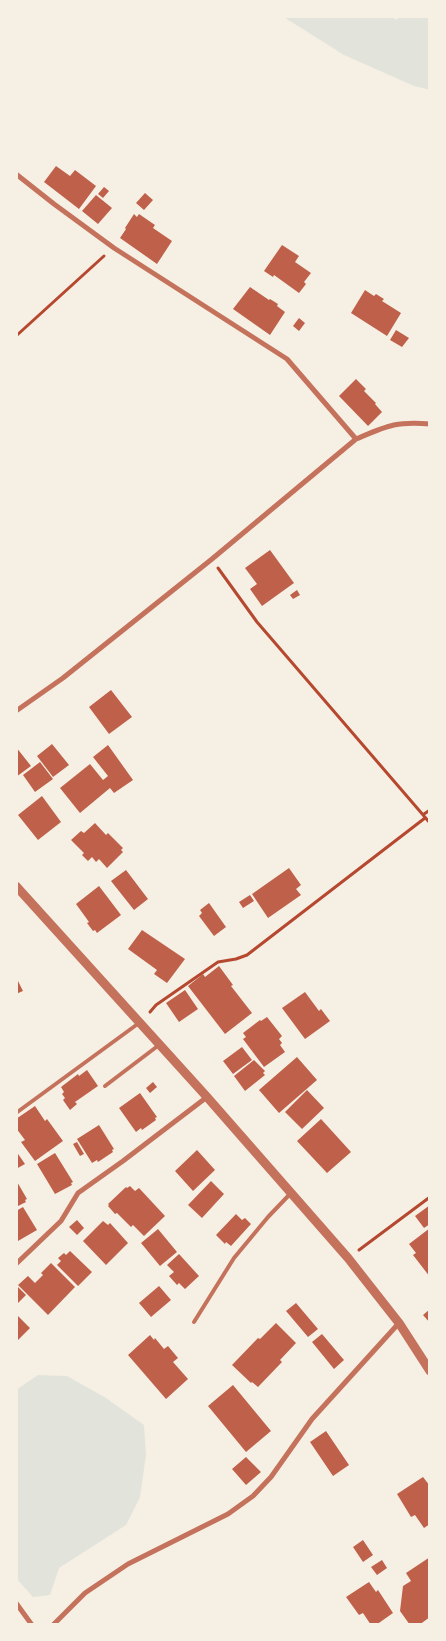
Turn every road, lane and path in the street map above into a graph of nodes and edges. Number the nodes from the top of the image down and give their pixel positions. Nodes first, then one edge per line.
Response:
1 (16, 174) edge
2 (114, 248) junction
3 (16, 336) edge
4 (430, 424) edge
5 (356, 439) junction
6 (212, 559) junction
7 (16, 712) edge
8 (430, 810) edge
9 (425, 816) junction
10 (430, 823) edge
11 (16, 886) edge
12 (139, 1023) junction
13 (159, 1045) junction
14 (105, 1086) dead end
15 (206, 1097) junction
16 (16, 1113) edge
17 (292, 1193) junction
18 (430, 1197) edge
19 (348, 1258) junction
20 (17, 1261) edge
21 (194, 1322) dead end
22 (399, 1323) junction
23 (430, 1371) edge
24 (16, 1603) edge
25 (32, 1625) edge
26 (53, 1625) edge

1 - 2 street
2 - 3 path
2 - 5 street
4 - 5 street
5 - 6 street
6 - 7 street
6 - 9 path
8 - 9 path
9 - 10 path
9 - 12 path
11 - 12 street
12 - 13 street
12 - 16 lane
13 - 14 lane
13 - 15 street
15 - 17 street
15 - 20 street
17 - 19 street
17 - 21 lane
18 - 19 path
19 - 22 street
22 - 23 street
22 - 26 street
24 - 25 street

